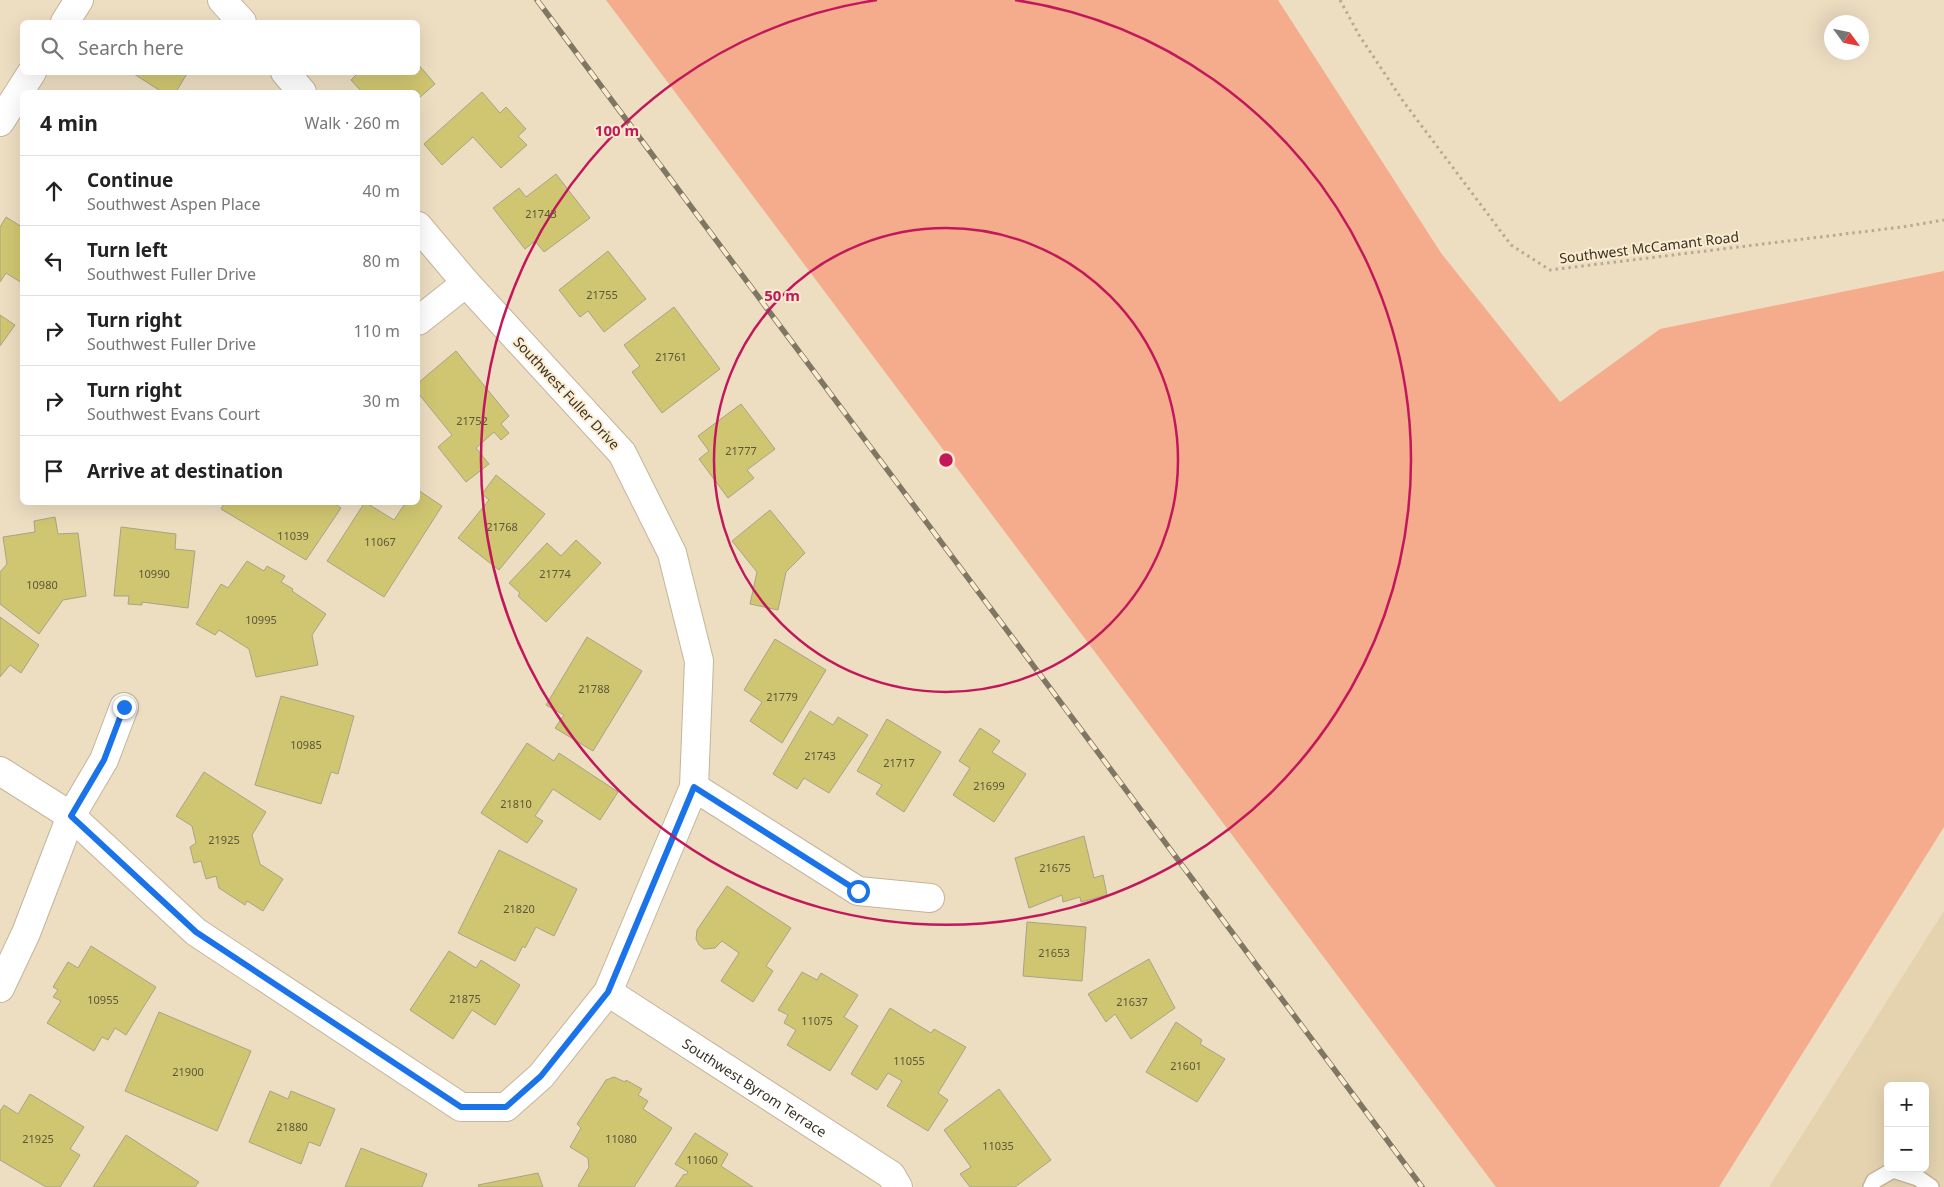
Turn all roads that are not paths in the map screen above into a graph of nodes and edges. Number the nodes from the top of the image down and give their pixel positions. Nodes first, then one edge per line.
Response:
1 (80, 0) edge
2 (222, 0) edge
3 (66, 20) edge
4 (240, 20) edge
5 (30, 75) edge
6 (288, 75) edge
7 (20, 90) edge
8 (300, 90) edge
9 (20, 91) edge
10 (0, 122) edge
11 (420, 228) edge
12 (466, 283) junction
13 (420, 319) edge
14 (124, 707) dead end
15 (0, 771) edge
16 (694, 787) junction
17 (71, 816) junction
18 (930, 898) dead end
19 (0, 988) edge
20 (608, 992) junction
21 (898, 1187) edge
22 (1871, 1187) edge
23 (1931, 1187) edge

1 - 3 street
2 - 4 street
5 - 7 street
6 - 8 street
9 - 10 street
11 - 12 street, Southwest Fuller Drive
12 - 13 street
12 - 16 street, Southwest Fuller Drive
14 - 17 street
15 - 17 street, Southwest Fuller Drive
16 - 18 street
16 - 20 street, Southwest Fuller Drive
17 - 19 street
17 - 20 street, Southwest Fuller Drive
20 - 21 street, Southwest Byrom Terrace
22 - 23 lane

